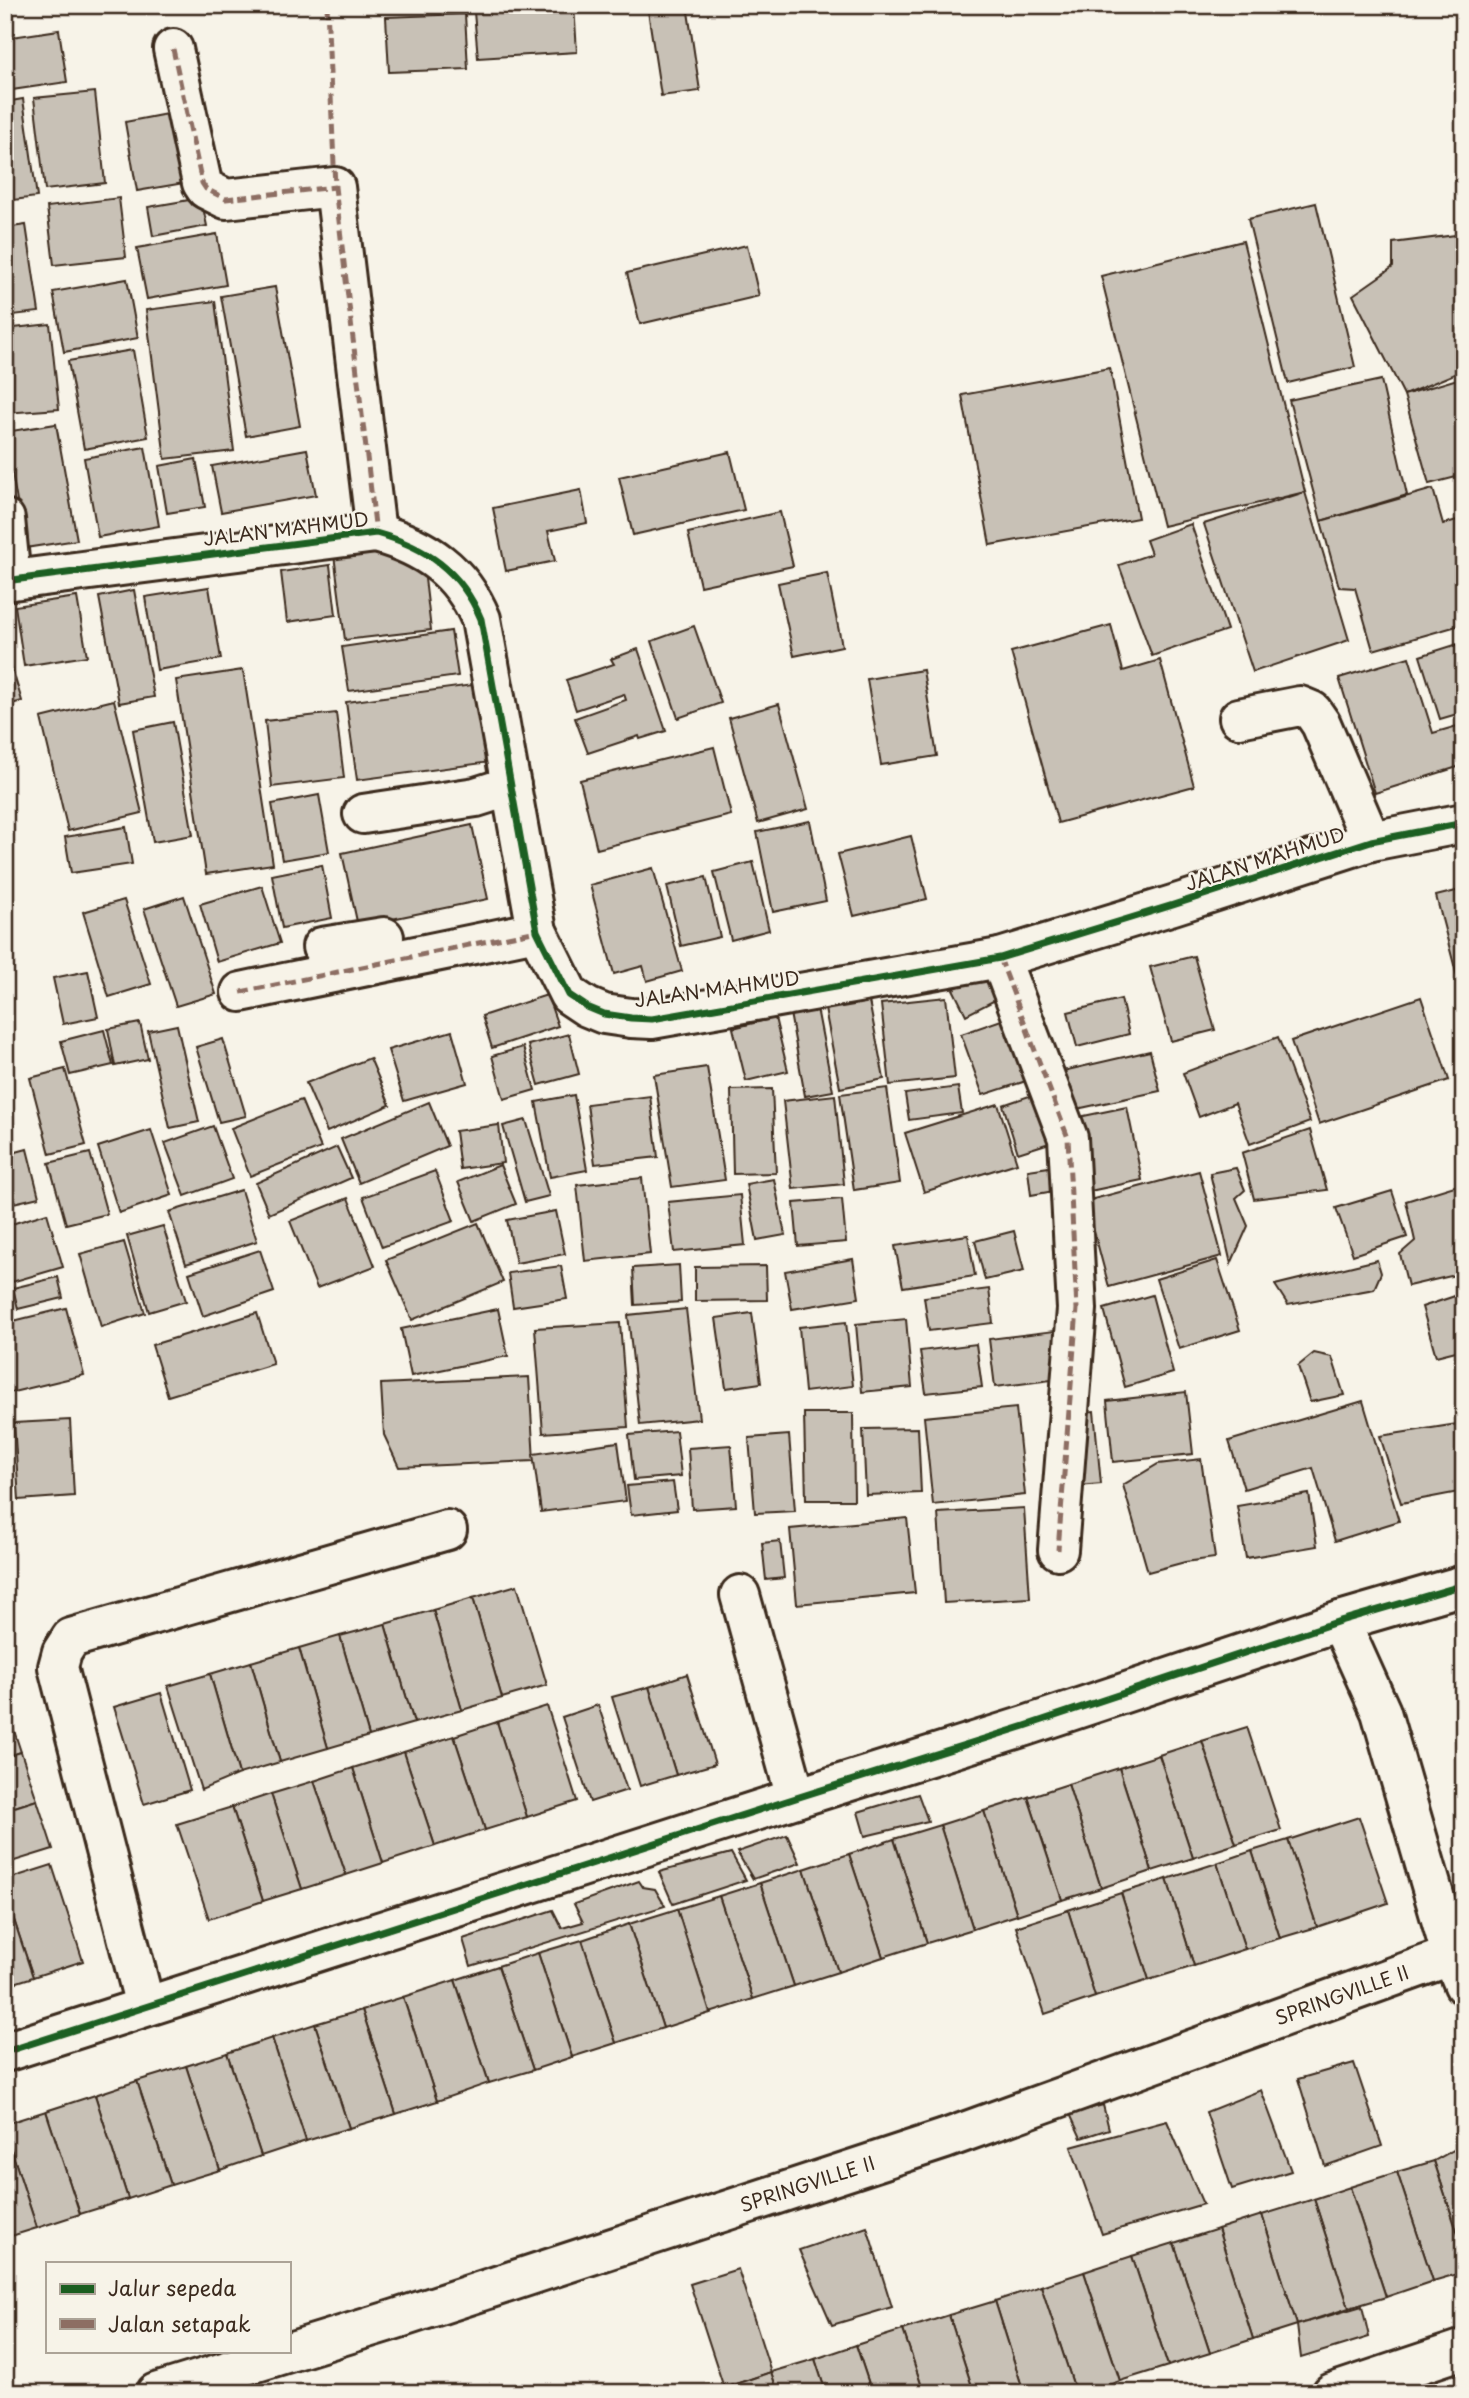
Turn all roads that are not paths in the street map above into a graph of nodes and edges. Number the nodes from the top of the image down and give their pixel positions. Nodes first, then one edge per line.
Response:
1 (173, 49) dead end
2 (5, 519) edge
3 (376, 533) junction
4 (8, 580) edge
5 (1239, 718) dead end
6 (511, 786) junction
7 (363, 814) dead end
8 (1464, 823) edge
9 (1371, 841) junction
10 (536, 921) junction
11 (322, 947) dead end
12 (1000, 958) junction
13 (241, 992) dead end
14 (447, 1530) dead end
15 (1058, 1549) dead end
16 (1464, 1585) edge
17 (740, 1595) dead end
18 (1340, 1620) junction
19 (796, 1798) junction
20 (1460, 1964) edge
21 (145, 2006) junction
22 (5, 2052) edge
23 (1464, 2349) edge
24 (289, 2352) edge
25 (290, 2352) edge
26 (156, 2393) edge
27 (1332, 2393) edge

1 - 3 street
2 - 4 street
3 - 4 street, JALAN MAHMUD
3 - 6 street, JALAN MAHMUD
5 - 9 street
6 - 7 street
6 - 10 street, JALAN MAHMUD
8 - 9 street, JALAN MAHMUD
9 - 12 street, JALAN MAHMUD
10 - 11 street
10 - 12 street, JALAN MAHMUD
10 - 13 street
12 - 15 street
14 - 21 street
16 - 18 street
17 - 19 street
18 - 19 street
18 - 20 street
19 - 21 street
20 - 25 street, SPRINGVILLE II
21 - 22 street
23 - 27 street
24 - 26 street, SPRINGVILLE II

